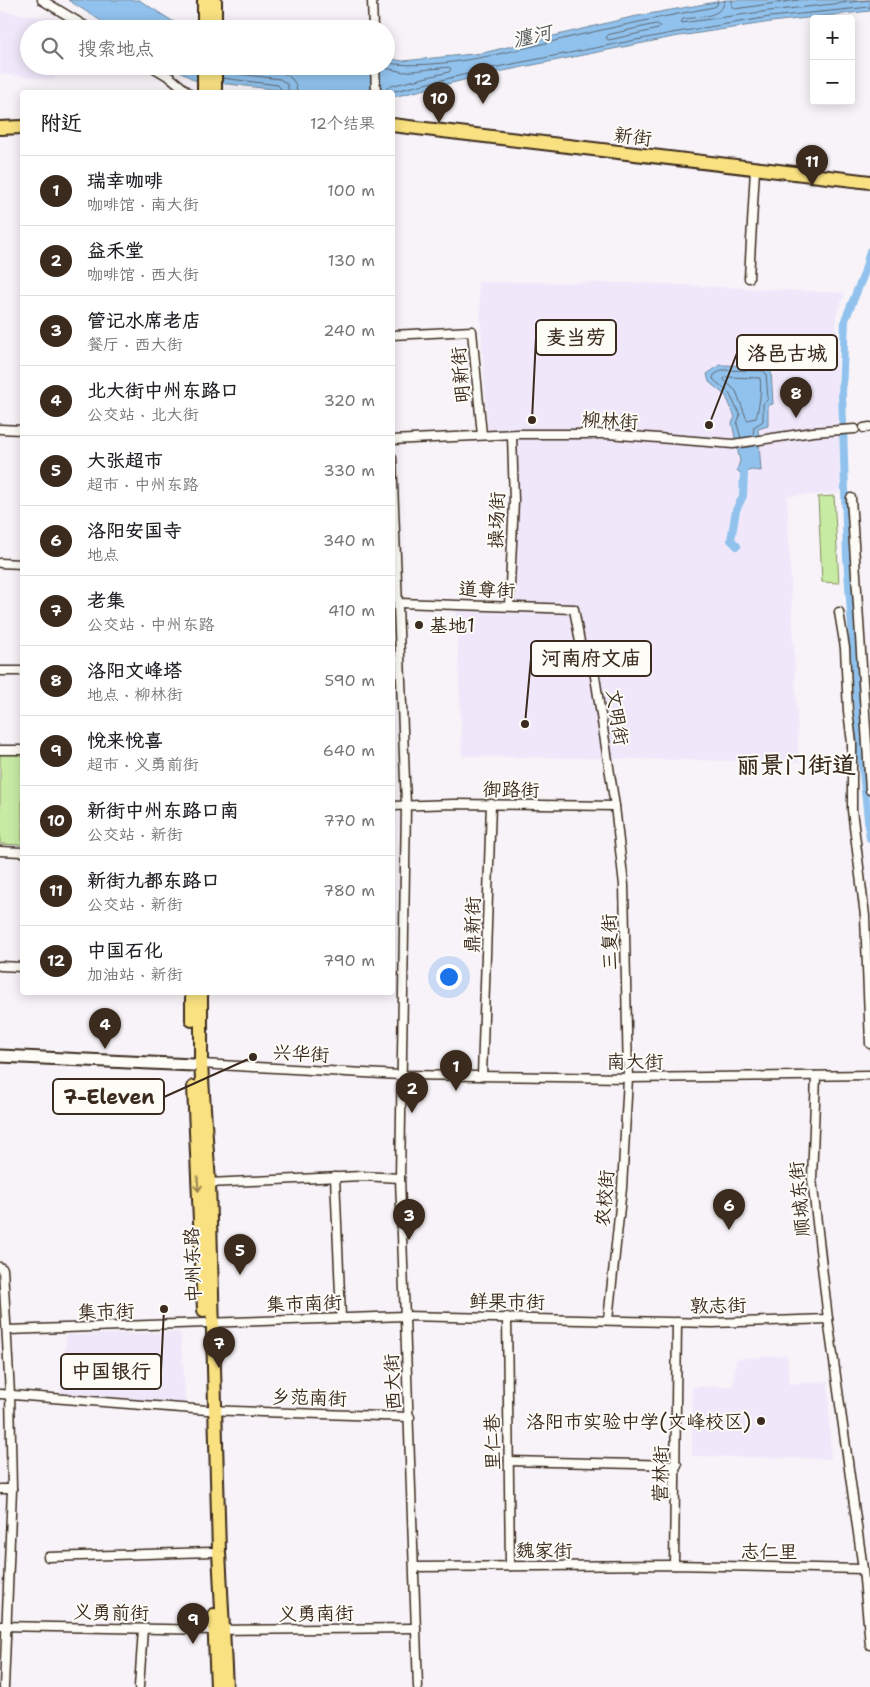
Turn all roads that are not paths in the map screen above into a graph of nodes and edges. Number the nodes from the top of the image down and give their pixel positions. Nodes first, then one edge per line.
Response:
1 (42, 0) edge
2 (215, 0) edge
3 (372, 0) edge
4 (208, 8) edge
5 (75, 20) edge
6 (212, 20) edge
7 (373, 20) edge
8 (164, 75) edge
9 (204, 75) edge
10 (215, 75) edge
11 (375, 75) edge
12 (185, 90) edge
13 (204, 90) edge
14 (215, 90) edge
15 (376, 90) edge
16 (395, 125) edge
17 (20, 127) edge
18 (0, 128) edge
19 (395, 132) edge
20 (20, 134) edge
21 (0, 135) edge
22 (755, 171) junction
23 (870, 182) edge
24 (870, 187) edge
25 (749, 278) dead end
26 (395, 335) edge
27 (0, 429) edge
28 (855, 429) dead end
29 (20, 430) edge
30 (482, 435) junction
31 (512, 435) junction
32 (395, 440) edge
33 (851, 498) dead end
34 (395, 521) edge
35 (0, 563) edge
36 (20, 564) edge
37 (399, 604) junction
38 (509, 606) junction
39 (574, 609) joint
40 (839, 612) dead end
41 (0, 671) edge
42 (20, 672) edge
43 (0, 750) edge
44 (20, 750) edge
45 (870, 790) edge
46 (491, 804) junction
47 (406, 805) junction
48 (395, 806) edge
49 (615, 806) junction
50 (0, 851) edge
51 (20, 852) edge
52 (0, 966) edge
53 (20, 967) edge
54 (192, 995) edge
55 (201, 995) edge
56 (870, 1044) edge
57 (0, 1050) edge
58 (0, 1056) edge
59 (195, 1063) junction
60 (400, 1075) junction
61 (870, 1075) edge
62 (482, 1076) junction
63 (816, 1076) junction
64 (628, 1078) junction
65 (335, 1177) junction
66 (400, 1178) junction
67 (209, 1183) junction
68 (0, 1267) edge
69 (405, 1316) junction
70 (341, 1317) junction
71 (507, 1317) junction
72 (828, 1319) junction
73 (608, 1320) junction
74 (677, 1322) junction
75 (209, 1324) junction
76 (8, 1330) junction
77 (0, 1394) edge
78 (10, 1394) junction
79 (210, 1410) junction
80 (410, 1417) junction
81 (509, 1461) junction
82 (677, 1465) junction
83 (0, 1489) edge
84 (12, 1489) junction
85 (211, 1552) junction
86 (48, 1557) dead end
87 (674, 1565) junction
88 (510, 1566) junction
89 (414, 1567) junction
90 (863, 1569) junction
91 (3, 1626) edge
92 (416, 1628) junction
93 (143, 1629) junction
94 (220, 1630) junction
95 (870, 1645) edge
96 (4, 1687) edge
97 (139, 1687) edge
98 (217, 1687) edge
99 (226, 1687) edge
100 (418, 1687) edge

1 - 5 street
2 - 4 main road
3 - 7 street
4 - 6 main road
8 - 12 street
9 - 13 main road
10 - 14 main road
11 - 15 street
16 - 22 main road, 新街
17 - 18 main road
19 - 22 main road
20 - 21 main road
22 - 23 main road, 新街
22 - 24 main road
22 - 25 street
26 - 30 street, 明新街
27 - 29 street
28 - 31 street, 柳林街
30 - 31 street, 柳林街
30 - 32 street, 柳林街
31 - 38 street, 操场街
33 - 45 street
34 - 37 street, 西大街
35 - 36 street
37 - 38 street, 道尊街
37 - 47 street, 西大街
38 - 39 street, 道尊街
39 - 49 street, 文明街
40 - 56 street
41 - 42 street
43 - 44 street
46 - 47 street, 御路街
46 - 49 street, 御路街
46 - 62 street, 鼎新街
47 - 48 street, 御路街
47 - 60 street, 西大街
49 - 64 street, 三复街
50 - 51 street
52 - 53 street
54 - 59 main road, 中州东路
55 - 59 main road, 中州东路
57 - 59 street
58 - 59 street
59 - 60 street, 兴华街
59 - 67 main road, 中州东路
59 -> 75 main road, 中州东路
60 - 62 street, 南大街
60 - 66 street, 西大街
61 - 63 street, 南大街
62 - 64 street, 南大街
63 - 64 street, 南大街
63 - 72 street, 顺城东街
64 - 73 street, 农校街
65 - 66 street
65 - 67 street
65 - 70 street
66 - 69 street, 西大街
67 - 75 main road, 中州东路
68 - 76 street
69 - 70 street, 集市南街
69 - 71 street, 鲜果市街
69 - 80 street, 西大街
70 - 75 street, 集市南街
71 - 73 street, 鲜果市街
71 - 81 street, 里仁巷
72 - 74 street, 敦志街
72 - 90 street, 顺城东街
73 - 74 street, 敦志街
74 - 82 street, 营林街
75 - 76 street, 集市街
75 - 79 main road, 中州东路
76 - 78 street
77 - 78 street, 乡范南街
78 - 79 street, 乡范南街
78 - 84 street
79 - 80 street, 乡范南街
79 - 85 main road, 中州东路
79 - 94 main road, 中州东路
80 - 89 street, 西大街
81 - 82 street
81 - 88 street, 里仁巷
82 - 87 street, 营林街
83 - 84 street
84 - 91 street
85 - 86 street
85 - 94 main road, 中州东路
87 - 88 street, 魏家街
87 - 90 street, 志仁里
88 - 89 street, 魏家街
89 - 92 street, 西大街
90 - 95 street, 顺城东街
91 - 93 street, 义勇前街
91 - 96 street
92 - 94 street, 义勇南街
92 - 100 street, 西大街
93 - 94 street, 义勇前街
93 - 97 street
94 - 98 main road, 中州东路
94 - 99 main road, 中州东路

